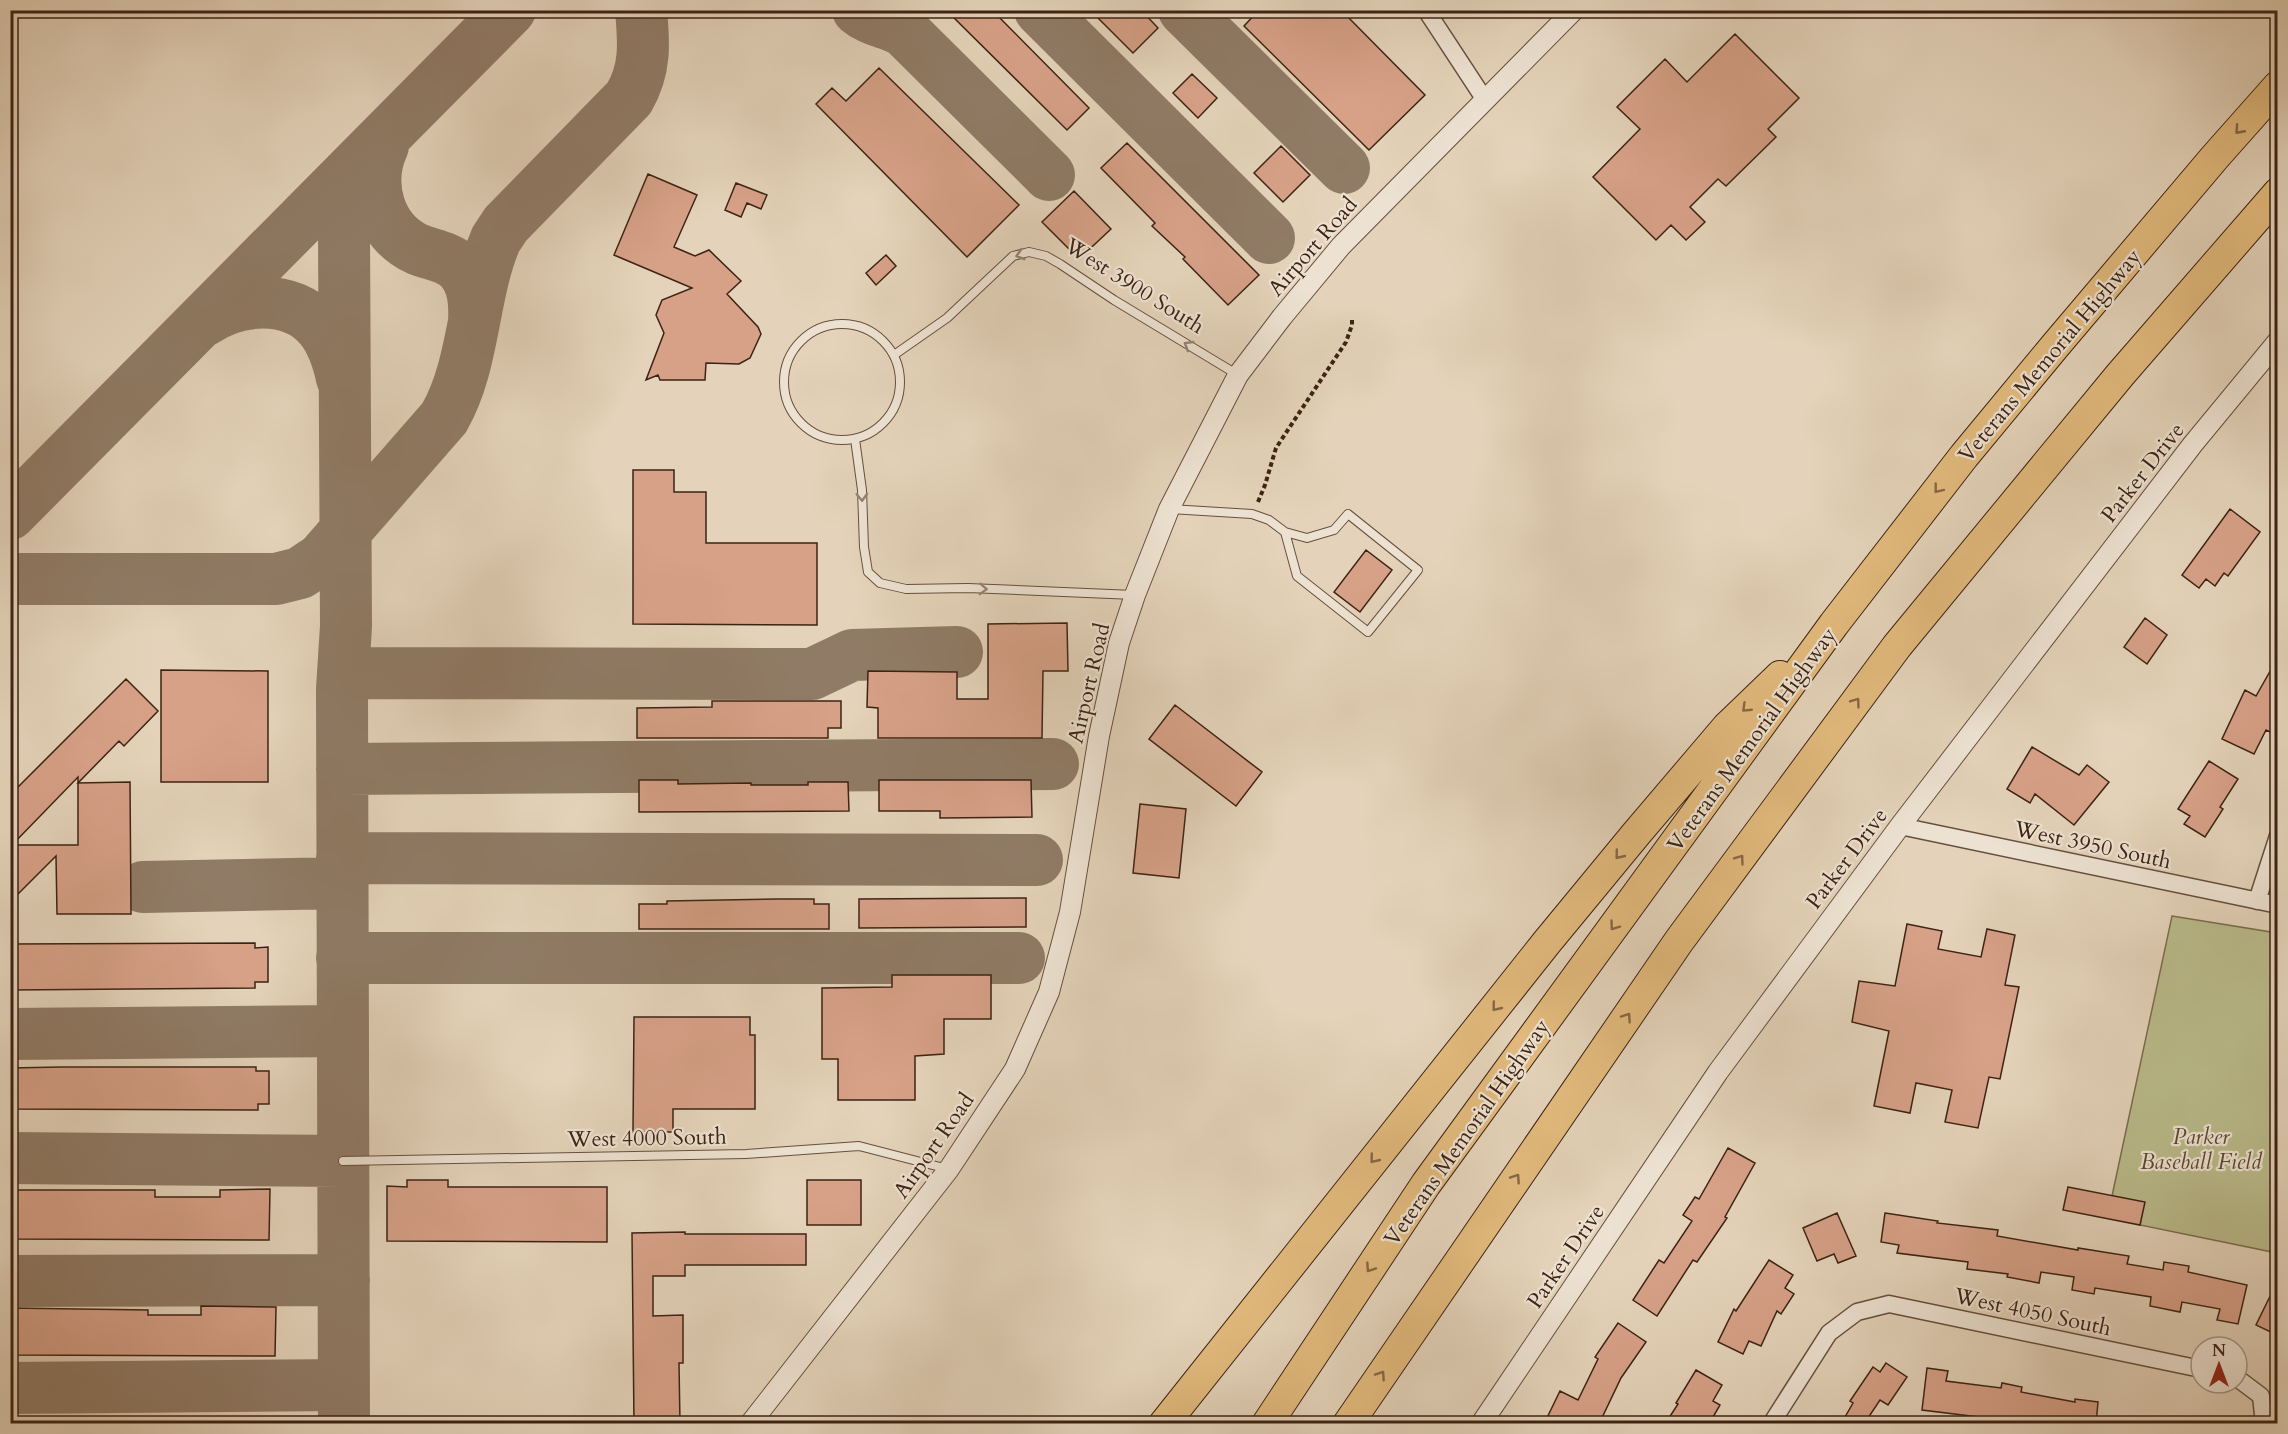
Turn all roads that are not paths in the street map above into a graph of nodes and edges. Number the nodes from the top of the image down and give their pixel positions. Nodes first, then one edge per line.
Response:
1 (1426, 10) edge
2 (1574, 10) edge
3 (2277, 86) edge
4 (1485, 100) junction
5 (2277, 194) edge
6 (2277, 341) edge
7 (894, 355) junction
8 (1238, 375) junction
9 (855, 439) junction
10 (1169, 509) junction
11 (1285, 532) junction
12 (1135, 595) junction
13 (1834, 624) junction
14 (1900, 826) junction
15 (2277, 836) edge
16 (2257, 901) junction
17 (2277, 905) edge
18 (344, 1161) dead end
19 (949, 1169) junction
20 (2189, 1366) edge
21 (2249, 1387) edge
22 (750, 1424) edge
23 (1164, 1424) edge
24 (1267, 1424) edge
25 (1348, 1424) edge
26 (1481, 1424) edge
27 (1771, 1424) edge
28 (2264, 1424) edge

1 - 4 street
2 - 4 street, Airport Road
3 -> 13 highway, Veterans Memorial Highway
4 - 8 street, Airport Road
25 -> 5 highway
6 - 14 street, Parker Drive
8 -> 7 lane, West 3900 South
7 - 9 lane
7 - 9 lane
8 - 10 street, Airport Road
9 -> 12 lane
10 - 11 lane
10 - 12 street, Airport Road
11 - 11 lane
12 - 19 street, Airport Road
13 -> 23 highway
13 -> 24 highway, Veterans Memorial Highway
14 - 16 street, West 3950 South
14 - 26 street, Parker Drive
15 - 16 street
16 - 17 street, West 3950 South
18 - 19 lane, West 4000 South
19 - 22 street, Airport Road
20 - 27 street, West 4050 South
21 - 28 street

